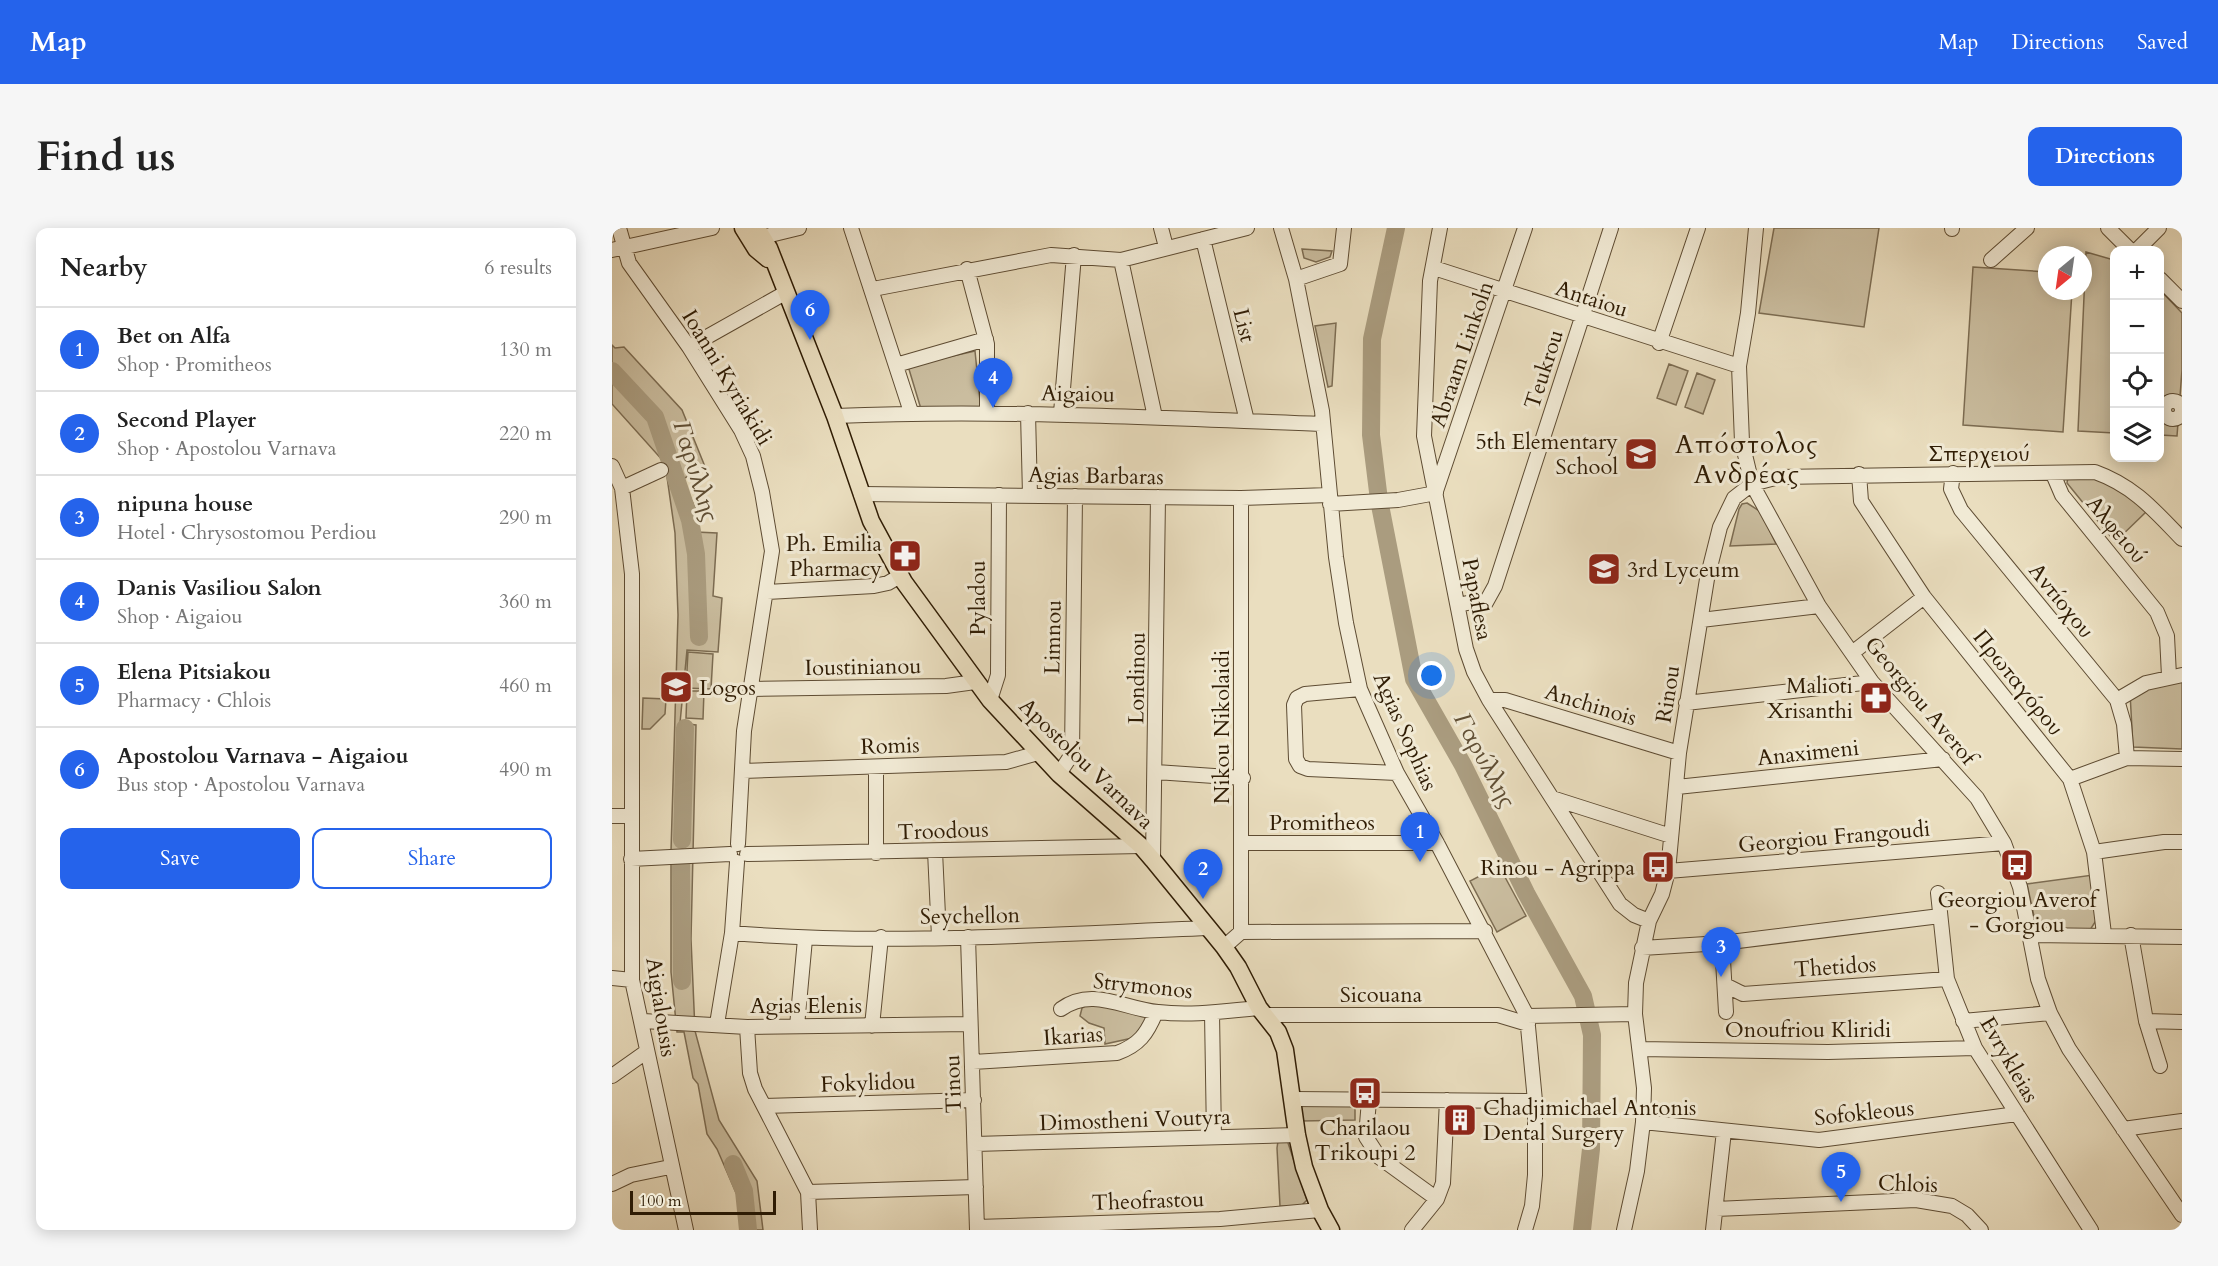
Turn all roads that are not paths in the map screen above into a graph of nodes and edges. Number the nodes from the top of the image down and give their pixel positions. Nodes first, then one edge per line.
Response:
1 (619, 228) edge
2 (712, 228) edge
3 (743, 228) edge
4 (799, 228) edge
5 (851, 228) edge
6 (1161, 228) edge
7 (1247, 228) edge
8 (1281, 228) edge
9 (1344, 228) edge
10 (1440, 228) edge
11 (1525, 228) edge
12 (1611, 228) edge
13 (1698, 228) edge
14 (2027, 228) edge
15 (2108, 228) edge
16 (2159, 228) edge
17 (1752, 229) edge
18 (760, 233) edge
19 (1203, 239) junction
20 (2126, 246) edge
21 (2141, 246) edge
22 (1166, 247) junction
23 (618, 249) edge
24 (1074, 255) junction
25 (1122, 260) junction
26 (1991, 260) dead end
27 (772, 261) junction
28 (1434, 268) junction
29 (968, 269) junction
30 (1296, 279) junction
31 (2164, 283) edge
32 (873, 289) junction
33 (1504, 291) junction
34 (785, 293) junction
35 (2182, 301) edge
36 (1582, 317) junction
37 (986, 339) junction
38 (1659, 343) junction
39 (689, 347) junction
40 (896, 365) junction
41 (1739, 366) junction
42 (911, 412) junction
43 (987, 413) junction
44 (1028, 413) junction
45 (1061, 413) junction
46 (835, 416) junction
47 (1155, 417) junction
48 (1247, 421) junction
49 (1321, 424) junction
50 (612, 466) edge
51 (661, 470) dead end
52 (1953, 473) junction
53 (1859, 474) junction
54 (2053, 474) junction
55 (1752, 484) junction
56 (622, 488) junction
57 (1436, 493) junction
58 (861, 494) junction
59 (999, 495) junction
60 (1030, 495) junction
61 (1075, 496) junction
62 (1158, 497) junction
63 (1241, 498) junction
64 (1330, 499) junction
65 (2182, 539) edge
66 (900, 576) junction
67 (767, 592) junction
68 (1924, 597) junction
69 (1458, 605) junction
70 (1819, 606) junction
71 (1701, 620) junction
72 (1852, 652) junction
73 (2176, 675) edge
74 (975, 682) junction
75 (1872, 682) junction
76 (751, 689) junction
77 (1360, 689) junction
78 (990, 700) junction
79 (1489, 700) junction
80 (2117, 700) junction
81 (1686, 703) junction
82 (1038, 753) junction
83 (1679, 753) junction
84 (2127, 758) junction
85 (1943, 759) junction
86 (2182, 759) edge
87 (876, 767) junction
88 (743, 771) junction
89 (1156, 772) junction
90 (1397, 773) junction
91 (1059, 774) junction
92 (1243, 778) junction
93 (2070, 779) junction
94 (1677, 788) junction
95 (1552, 798) junction
96 (612, 816) edge
97 (631, 816) junction
98 (1671, 836) junction
99 (2182, 842) edge
100 (1242, 843) junction
101 (1437, 843) junction
102 (2004, 843) junction
103 (1141, 846) junction
104 (935, 851) junction
105 (2094, 852) junction
106 (876, 853) junction
107 (738, 854) junction
108 (630, 859) junction
109 (1152, 860) junction
110 (1668, 871) junction
111 (1938, 893) dead end
112 (1940, 916) junction
113 (1649, 921) junction
114 (1209, 928) junction
115 (1485, 931) junction
116 (1241, 932) junction
117 (732, 933) junction
118 (2104, 934) junction
119 (2029, 935) junction
120 (2131, 935) junction
121 (881, 937) junction
122 (939, 937) junction
123 (968, 937) junction
124 (2182, 937) edge
125 (805, 939) junction
126 (1722, 943) junction
127 (1224, 947) junction
128 (1642, 948) junction
129 (612, 978) edge
130 (1947, 979) junction
131 (632, 980) junction
132 (1726, 987) junction
133 (1521, 1000) junction
134 (1061, 1009) dead end
135 (1156, 1012) junction
136 (1261, 1012) junction
137 (1726, 1012) dead end
138 (1212, 1013) junction
139 (2050, 1013) junction
140 (1635, 1014) junction
141 (1498, 1015) junction
142 (1528, 1020) junction
143 (643, 1021) junction
144 (1963, 1021) junction
145 (2146, 1021) junction
146 (2182, 1022) edge
147 (710, 1024) junction
148 (970, 1024) junction
149 (797, 1026) junction
150 (872, 1026) junction
151 (747, 1027) junction
152 (1975, 1048) junction
153 (1640, 1049) junction
154 (646, 1052) junction
155 (973, 1062) junction
156 (2160, 1066) dead end
157 (612, 1076) edge
158 (1294, 1099) junction
159 (974, 1100) junction
160 (1369, 1100) junction
161 (1447, 1100) junction
162 (1535, 1101) junction
163 (764, 1106) junction
164 (2017, 1114) junction
165 (2182, 1121) edge
166 (1643, 1122) junction
167 (2123, 1129) junction
168 (1724, 1131) junction
169 (1297, 1135) junction
170 (1214, 1137) junction
171 (975, 1144) junction
172 (670, 1167) junction
173 (612, 1184) edge
174 (976, 1187) junction
175 (808, 1192) junction
176 (1437, 1199) junction
177 (1716, 1209) junction
178 (1320, 1210) junction
179 (2182, 1215) edge
180 (1144, 1225) edge
181 (1220, 1225) edge
182 (1064, 1227) edge
183 (977, 1228) edge
184 (686, 1230) edge
185 (810, 1230) edge
186 (1331, 1230) edge
187 (1412, 1230) edge
188 (1525, 1230) edge
189 (1624, 1230) edge
190 (1713, 1230) edge
191 (1981, 1230) edge
192 (2091, 1230) edge

1 - 23 street, Ioanni Kyriakidi
2 - 23 street
3 - 27 main road, Apostolou Varnava
4 - 18 street
5 - 32 street
6 - 22 street
7 - 19 street
8 - 30 street, Agias Sophias
9 - 30 street
10 - 28 street, Papaflesa
11 - 33 street, Abraam Linkoln
12 - 36 street, Teukrou
13 - 38 street
14 - 26 street
15 - 20 street
16 - 21 street
17 - 41 street, Georgiou Averof
18 - 27 main road, Apostolou Varnava
19 - 22 street
19 - 48 street, List
22 - 25 street
23 - 39 street, Ioanni Kyriakidi
24 - 25 street
24 - 29 street
24 - 45 street
25 - 47 street
27 - 34 main road, Apostolou Varnava
28 - 33 street, Antaiou
28 - 57 street, Papaflesa
29 - 32 street
29 - 37 street
30 - 49 street, Agias Sophias
31 - 35 street
32 - 40 street
33 - 36 street, Antaiou
33 - 57 street, Abraam Linkoln
34 - 39 street
34 - 46 main road, Apostolou Varnava
36 - 38 street, Antaiou
36 - 69 street, Teukrou
37 - 40 street
37 - 43 street
38 - 41 street, Antaiou
39 - 67 street, Ioanni Kyriakidi
40 - 42 street
41 - 55 street, Georgiou Averof
42 - 43 street, Aigaiou
42 - 46 street, Aigaiou
43 - 44 street, Aigaiou
44 - 45 street, Aigaiou
44 - 60 street
45 - 47 street, Aigaiou
46 - 58 main road, Apostolou Varnava
47 - 48 street, Aigaiou
48 - 49 street, Aigaiou
49 - 64 street, Agias Sophias
50 - 56 street, Aigialousis
51 - 56 street
52 - 53 street, Σπερχειού
52 - 54 street, Σπερχειού
52 - 80 street, Αντίοχου
53 - 55 street, Σπερχειού
53 - 68 street, Πρωταγόρου
54 - 65 street, Σπερχειού
54 - 73 street, Αλφειού
55 - 70 street, Georgiou Averof
55 - 71 street, Rinou
56 - 97 street, Aigialousis
57 - 64 street, Agias Barbaras
57 - 69 street, Papaflesa
58 - 59 street, Agias Barbaras
58 - 66 main road, Apostolou Varnava
59 - 60 street, Agias Barbaras
59 - 78 street, Pyladou
60 - 61 street, Agias Barbaras
61 - 62 street, Agias Barbaras
61 - 91 street, Limnou
62 - 63 street, Agias Barbaras
62 - 89 street, Londinou
63 - 64 street, Agias Barbaras
63 - 92 street, Nikou Nikolaidi
64 - 77 street, Agias Sophias
66 - 67 street
66 - 74 main road, Apostolou Varnava
67 - 76 street, Ioanni Kyriakidi
68 - 72 street
68 - 93 street, Πρωταγόρου
69 - 79 street, Papaflesa
70 - 71 street
70 - 72 street, Georgiou Averof
71 - 81 street, Rinou
72 - 75 street, Georgiou Averof
73 - 80 street
74 - 76 street, Ioustinianou
74 - 78 main road, Apostolou Varnava
75 - 81 street
75 - 85 street, Georgiou Averof
76 - 88 street, Ioanni Kyriakidi
77 - 90 street, Agias Sophias
77 - 90 street
78 - 82 main road, Apostolou Varnava
79 - 83 street, Anchinois
79 - 95 street, Papaflesa
80 - 84 street, Αντίοχου
81 - 83 street, Rinou
82 - 87 street, Romis
82 - 91 main road, Apostolou Varnava
83 - 94 street, Rinou
84 - 86 street
84 - 93 street
85 - 94 street, Anaximeni
85 - 102 street, Georgiou Averof
87 - 88 street, Romis
87 - 106 street
88 - 107 street, Ioanni Kyriakidi
89 - 92 street
89 - 109 street, Londinou
90 - 101 street, Agias Sophias
91 - 103 main road, Apostolou Varnava
92 - 100 street, Nikou Nikolaidi
93 - 105 street, Πρωταγόρου
94 - 98 street, Rinou
95 - 98 street
95 - 113 street, Papaflesa
96 - 97 street
97 - 108 street, Aigialousis
98 - 110 street, Rinou
99 - 105 street
100 - 101 street, Promitheos
100 - 116 street, Nikou Nikolaidi
101 - 115 street, Agias Sophias
102 - 110 street, Georgiou Frangoudi
102 - 119 street, Georgiou Averof
103 - 104 street, Troodous
103 - 109 main road, Apostolou Varnava
104 - 106 street, Troodous
104 - 122 street
105 - 118 street, Πρωταγόρου
106 - 107 street, Troodous
107 - 108 street, Troodous
107 - 117 street, Ioanni Kyriakidi
108 - 131 street, Aigialousis
109 - 114 main road, Apostolou Varnava
110 - 113 street, Rinou
111 - 112 street, Evrykleias
112 - 126 street
112 - 130 street, Evrykleias
113 - 128 street, Rinou
114 - 123 street, Seychellon
114 - 127 main road, Apostolou Varnava
115 - 116 street
115 - 133 street, Agias Sophias
116 - 127 street
117 - 125 street, Seychellon
117 - 147 street, Ioanni Kyriakidi
118 - 119 street
118 - 120 street
119 - 139 street, Georgiou Averof
120 - 124 street
120 - 145 street
121 - 122 street, Seychellon
121 - 125 street, Seychellon
121 - 150 street
122 - 123 street, Seychellon
123 - 148 street, Tinou
125 - 149 street
126 - 128 street
126 - 132 street
127 - 136 main road, Apostolou Varnava
128 - 140 street, Rinou
129 - 131 street
130 - 132 street, Thetidos
130 - 144 street, Evrykleias
131 - 143 street, Aigialousis
132 - 137 street
133 - 141 street
133 - 142 street, Agias Sophias
134 - 135 street, Strymonos
135 - 138 street, Strymonos
135 - 155 street, Ikarias
136 - 138 street, Strymonos
136 - 141 street, Sicouana
136 - 158 main road, Apostolou Varnava
138 - 170 street
139 - 144 street
139 - 167 street, Georgiou Averof
140 - 142 street, Sicouana
140 - 153 street, Rinou
141 - 142 street, Sicouana
142 - 162 street, Agias Sophias
143 - 147 street, Agias Elenis
143 - 154 street, Aigialousis
144 - 152 street, Evrykleias
145 - 146 street
145 - 156 street
147 - 151 street, Agias Elenis
148 - 150 street, Agias Elenis
148 - 155 street, Tinou
149 - 150 street, Agias Elenis
149 - 151 street, Agias Elenis
151 - 163 street
152 - 153 street, Onoufriou Kliridi
152 - 164 street, Evrykleias
153 - 166 street, Rinou
154 - 157 street
154 - 172 street, Aigialousis
155 - 159 street, Tinou
158 - 160 street
158 - 169 main road, Apostolou Varnava
159 - 163 street, Fokylidou
159 - 171 street, Tinou
160 - 161 street
160 - 176 street
161 - 162 street
161 - 176 street
162 - 188 street, Agias Sophias
163 - 175 street
164 - 168 street, Sofokleous
164 - 192 street, Evrykleias
165 - 167 street
166 - 168 street, Sofokleous
166 - 189 street, Rinou
167 - 179 street, Georgiou Averof
168 - 177 street
169 - 170 street, Dimostheni Voutyra
169 - 178 main road, Apostolou Varnava
170 - 171 street, Dimostheni Voutyra
171 - 174 street, Tinou
172 - 173 street
172 - 184 street, Aigialousis
174 - 175 street
174 - 183 street, Tinou
175 - 185 street
176 - 187 street
177 - 190 street
177 - 191 street, Chlois
178 - 181 street, Theofrastou
178 - 186 main road, Apostolou Varnava
180 - 181 street, Theofrastou
180 - 182 street, Theofrastou
182 - 183 street, Theofrastou

